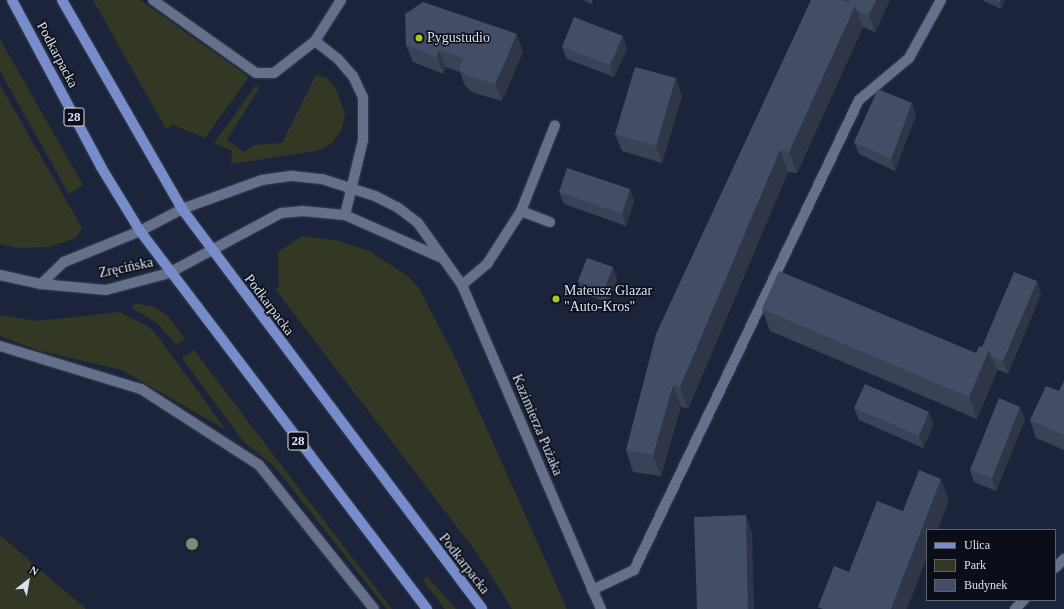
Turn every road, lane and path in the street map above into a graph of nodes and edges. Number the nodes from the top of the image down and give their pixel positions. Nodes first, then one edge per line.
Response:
1 (12, 0) edge
2 (62, 0) edge
3 (153, 0) edge
4 (341, 0) edge
5 (941, 0) edge
6 (315, 41) junction
7 (555, 125) dead end
8 (350, 186) junction
9 (182, 209) junction
10 (521, 211) junction
11 (345, 215) junction
12 (550, 222) dead end
13 (140, 231) junction
14 (212, 250) junction
15 (440, 257) junction
16 (169, 273) junction
17 (0, 275) edge
18 (41, 284) junction
19 (462, 285) junction
20 (0, 346) edge
21 (1064, 559) edge
22 (1056, 567) edge
23 (592, 590) junction
24 (1023, 601) edge
25 (374, 609) edge
26 (427, 609) edge
27 (482, 609) edge
28 (601, 609) edge
29 (1015, 609) edge

1 - 13 main road, Podkarpacka / 28
2 - 9 main road, Podkarpacka
3 - 6 street
4 - 6 street
5 - 23 street
6 - 8 street
7 - 10 street
8 - 9 street, Kazimierza Pużaka
8 - 11 street
8 - 15 street, Kazimierza Pużaka
9 - 13 street, Zręcińska
9 - 14 main road, Podkarpacka
10 - 12 street
10 - 19 street
11 - 14 street, Kazimierza Pużaka
11 - 15 street, Kazimierza Pużaka
13 - 16 main road, Podkarpacka / 28
13 - 18 street, Zręcińska
14 - 16 street, Zręcińska
14 - 27 main road, Podkarpacka
15 - 19 street, Kazimierza Pużaka
16 - 18 street, Zręcińska
16 - 26 main road, Podkarpacka / 28
17 - 18 street, Zręcińska
19 - 23 street, Kazimierza Pużaka
20 - 25 street
21 - 22 street
23 - 28 street, Kazimierza Pużaka
24 - 29 street

